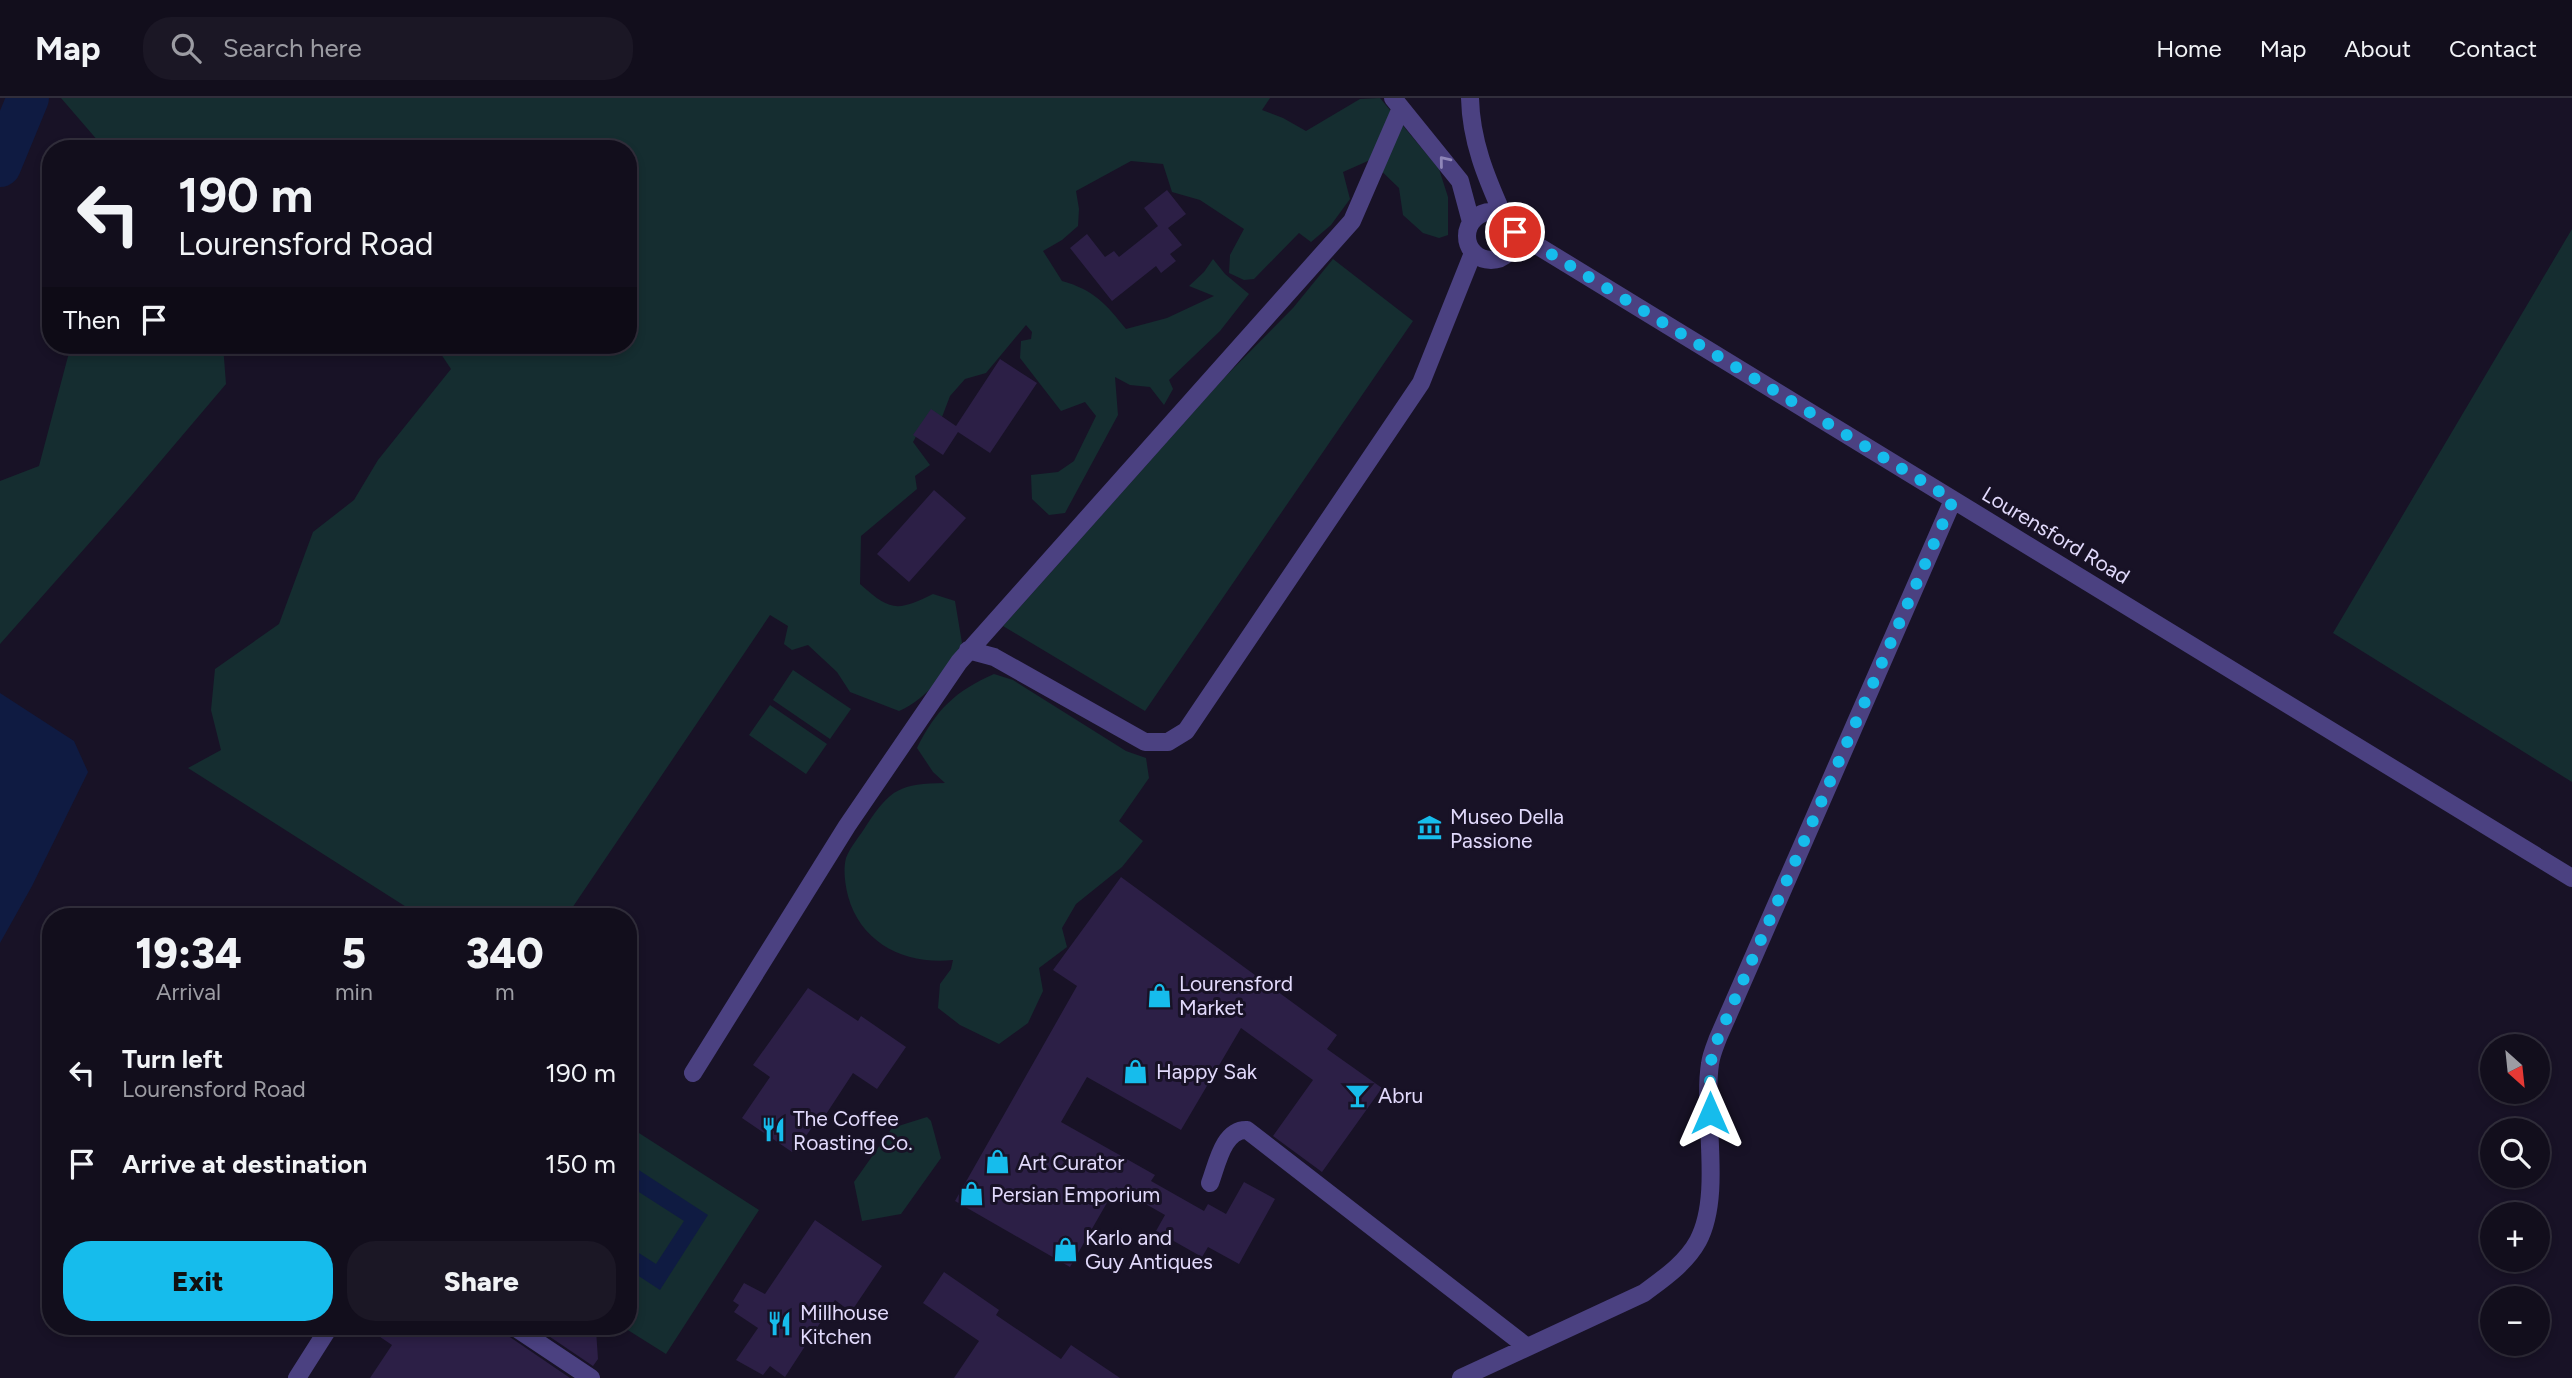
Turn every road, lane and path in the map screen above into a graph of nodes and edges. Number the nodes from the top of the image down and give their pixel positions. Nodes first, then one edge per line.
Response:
1 (1470, 98) edge
2 (1397, 103) edge
3 (1503, 215) junction
4 (1471, 222) junction
5 (1515, 232) junction
6 (1473, 253) junction
7 (1953, 500) junction
8 (968, 650) junction
9 (2572, 878) edge
10 (693, 1073) dead end
11 (1210, 1183) dead end
12 (324, 1335) edge
13 (527, 1335) edge
14 (1527, 1347) junction
15 (297, 1378) edge
16 (592, 1378) edge
17 (1461, 1378) edge

1 - 3 street
4 -> 2 street
2 - 8 street
3 - 4 street
3 - 5 street
4 - 6 street
5 - 6 street
5 - 7 street, Lourensford Road
6 - 8 street
7 - 9 street, Lourensford Road
7 - 14 street
8 - 10 street
11 - 14 street
12 - 15 street
13 - 16 street
14 - 17 street

